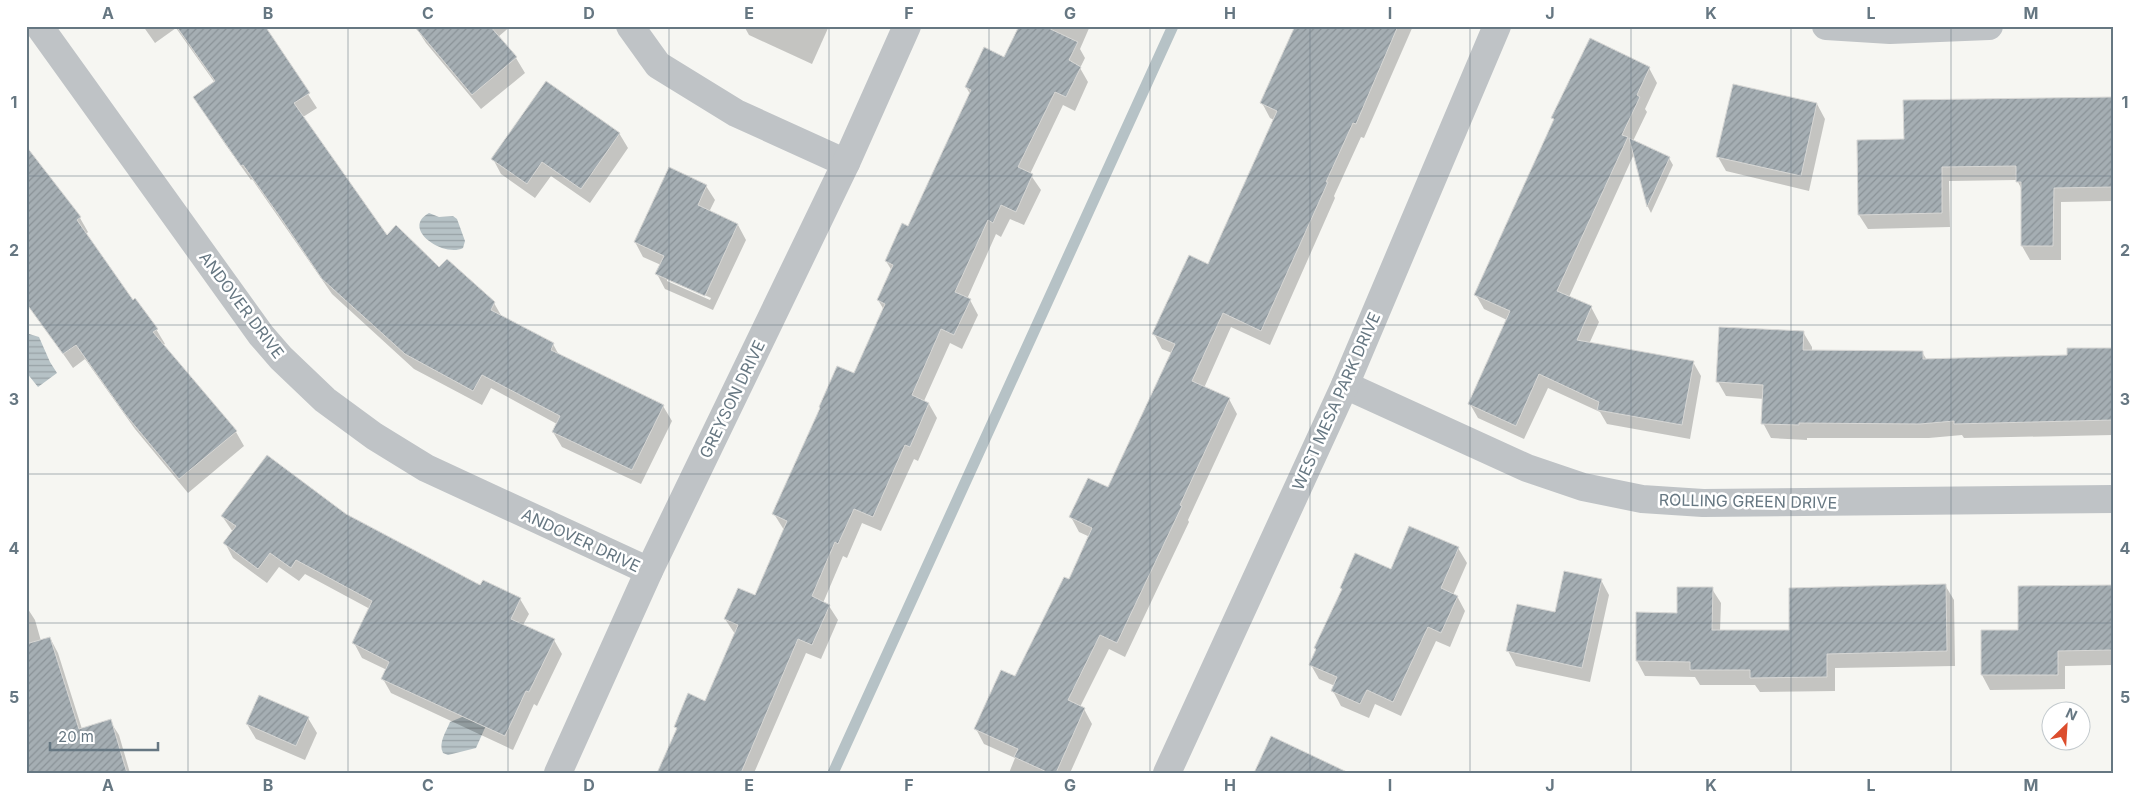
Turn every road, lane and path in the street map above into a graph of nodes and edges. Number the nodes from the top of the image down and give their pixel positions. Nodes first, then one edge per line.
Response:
1 (39, 26) edge
2 (630, 26) edge
3 (907, 26) edge
4 (1497, 26) edge
5 (1826, 26) edge
6 (1989, 26) edge
7 (846, 163) junction
8 (1345, 385) junction
9 (2113, 499) edge
10 (649, 572) junction
11 (558, 773) edge
12 (1167, 773) edge

1 - 10 street, ANDOVER DRIVE
2 - 7 street
3 - 7 street, GREYSON DRIVE
4 - 8 street, WEST MESA PARK DRIVE
5 - 6 street
7 - 10 street, GREYSON DRIVE
8 - 9 street, ROLLING GREEN DRIVE
8 - 12 street, WEST MESA PARK DRIVE
10 - 11 street, GREYSON DRIVE

